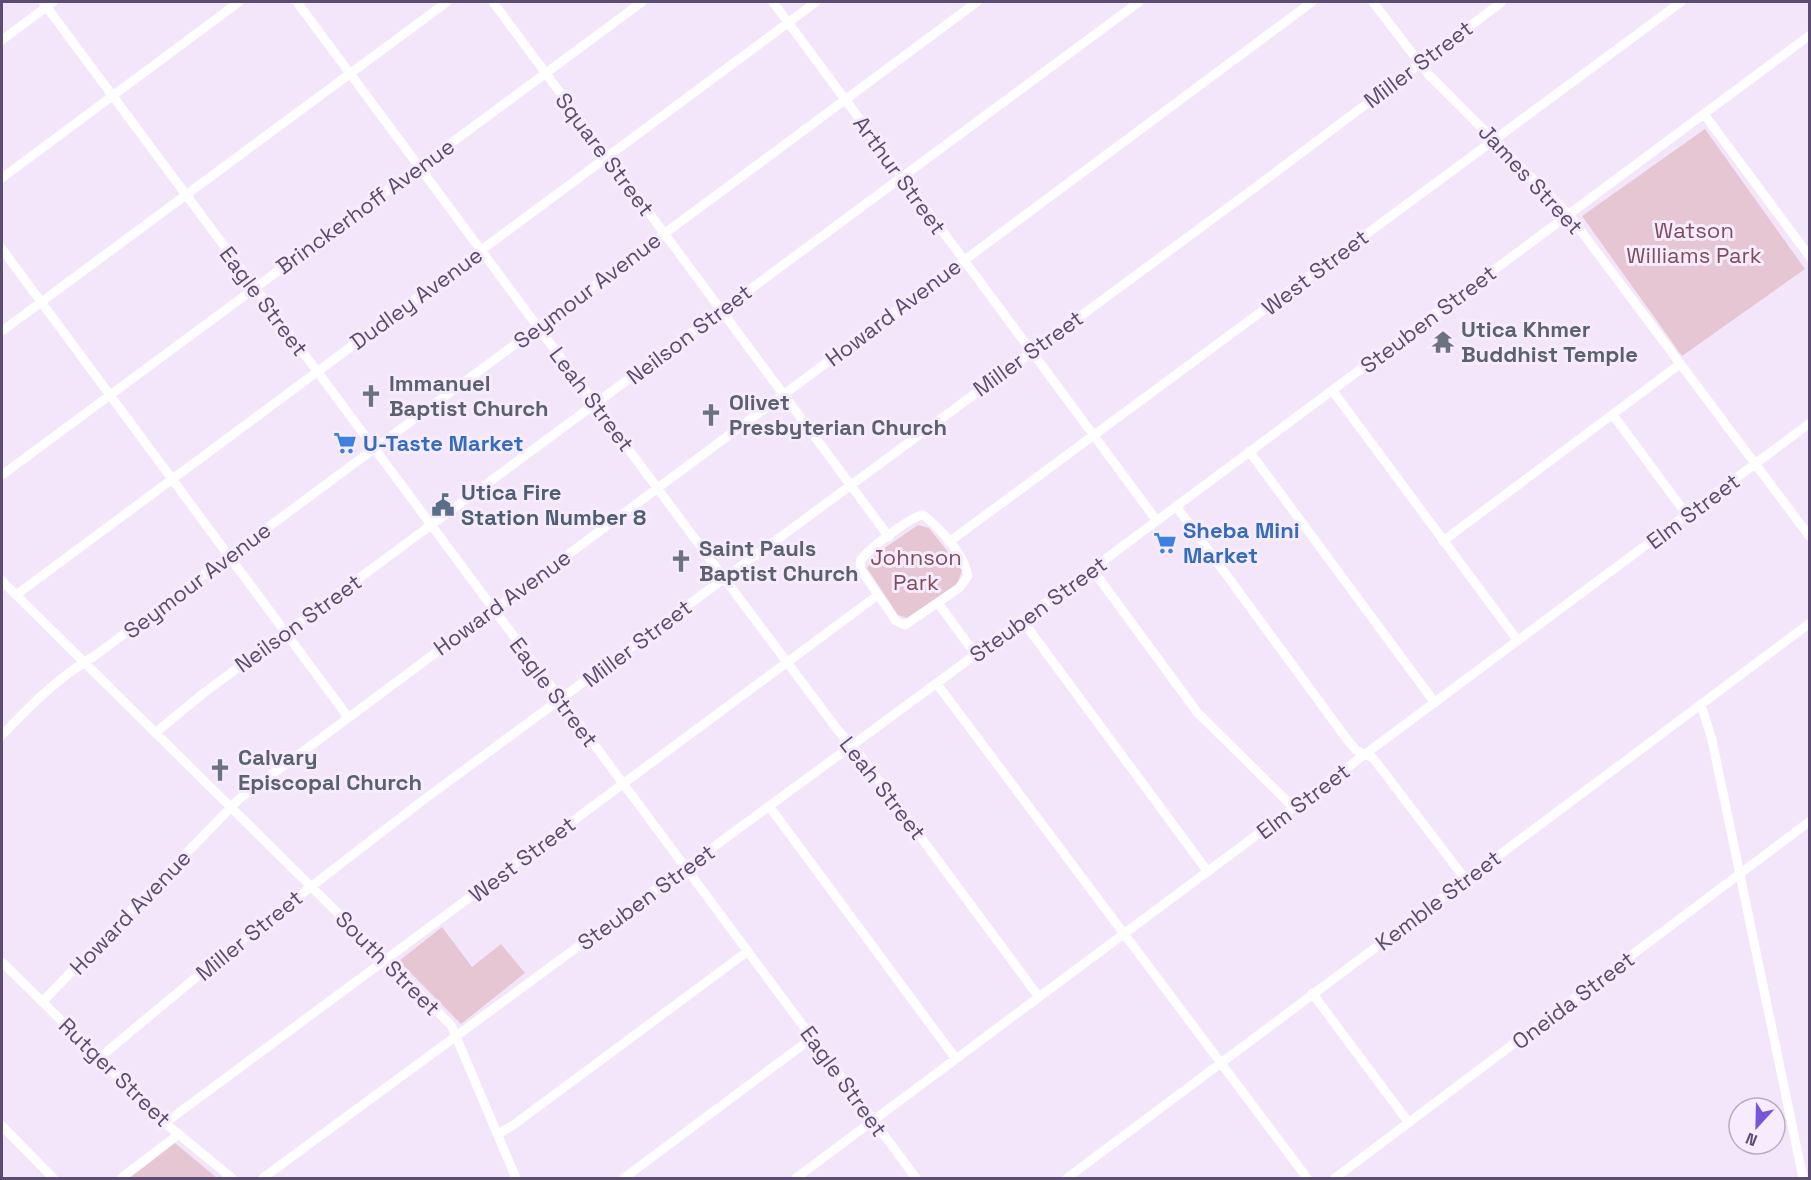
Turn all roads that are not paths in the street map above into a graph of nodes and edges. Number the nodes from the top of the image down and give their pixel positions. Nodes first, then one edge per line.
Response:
1 (239, 2) edge
2 (297, 2) edge
3 (447, 2) edge
4 (493, 2) edge
5 (642, 2) edge
6 (773, 2) edge
7 (816, 2) edge
8 (977, 2) edge
9 (1139, 2) edge
10 (1312, 2) edge
11 (1373, 2) edge
12 (1502, 2) edge
13 (1682, 2) edge
14 (48, 3) edge
15 (788, 22) junction
16 (1809, 35) edge
17 (2, 40) edge
18 (1419, 63) junction
19 (351, 72) junction
20 (545, 73) junction
21 (112, 96) junction
22 (844, 99) junction
23 (1704, 114) junction
24 (1494, 138) junction
25 (607, 157) junction
26 (419, 166) junction
27 (2, 178) edge
28 (902, 178) junction
29 (185, 195) junction
30 (1569, 215) junction
31 (664, 233) junction
32 (2, 249) edge
33 (481, 250) junction
34 (1809, 257) edge
35 (963, 260) junction
36 (254, 288) junction
37 (41, 302) junction
38 (721, 310) junction
39 (538, 326) junction
40 (2, 331) edge
41 (1032, 352) junction
42 (1680, 364) junction
43 (316, 372) junction
44 (1332, 390) junction
45 (783, 394) junction
46 (110, 395) junction
47 (596, 404) junction
48 (1613, 415) junction
49 (1809, 423) edge
50 (1094, 435) junction
51 (374, 449) junction
52 (1249, 451) junction
53 (1755, 464) junction
54 (2, 475) edge
55 (172, 479) junction
56 (851, 485) junction
57 (658, 487) junction
58 (1176, 506) junction
59 (1687, 515) junction
60 (1157, 521) junction
61 (431, 525) junction
62 (889, 537) junction
63 (1809, 537) edge
64 (1443, 541) junction
65 (949, 542) junction
66 (230, 556) junction
67 (1092, 569) junction
68 (724, 578) junction
69 (3, 586) edge
70 (16, 595) junction
71 (878, 595) junction
72 (938, 603) junction
73 (492, 609) junction
74 (1022, 620) junction
75 (1809, 623) edge
76 (286, 632) junction
77 (1518, 641) junction
78 (976, 655) junction
79 (786, 662) junction
80 (83, 663) junction
81 (937, 684) junction
82 (560, 700) junction
83 (1435, 703) junction
84 (1701, 704) junction
85 (348, 717) junction
86 (155, 733) junction
87 (2, 735) edge
88 (852, 746) junction
89 (1365, 755) junction
90 (623, 784) junction
91 (769, 806) junction
92 (231, 808) junction
93 (1294, 808) junction
94 (1809, 822) edge
95 (686, 868) junction
96 (1208, 872) junction
97 (1740, 875) junction
98 (1466, 880) junction
99 (310, 886) junction
100 (1124, 934) junction
101 (748, 951) junction
102 (386, 961) junction
103 (2, 962) edge
104 (1312, 993) junction
105 (1039, 997) junction
106 (42, 1002) junction
107 (457, 1036) junction
108 (812, 1038) junction
109 (99, 1059) junction
110 (956, 1059) junction
111 (1220, 1063) junction
112 (872, 1120) junction
113 (165, 1123) junction
114 (1409, 1123) junction
115 (2, 1126) edge
116 (180, 1134) junction
117 (497, 1134) junction
118 (227, 1177) edge
119 (53, 1179) edge
120 (121, 1179) edge
121 (263, 1179) edge
122 (516, 1179) edge
123 (624, 1179) edge
124 (796, 1179) edge
125 (916, 1179) edge
126 (1067, 1179) edge
127 (1307, 1179) edge
128 (1335, 1179) edge
129 (1803, 1179) edge

1 - 21 street
2 - 19 street, Leah Street
3 - 19 street
4 - 20 street, Square Street
5 - 20 street, Brinckerhoff Avenue
6 - 15 street, Arthur Street
7 - 15 street, Dudley Avenue
8 - 22 street, Seymour Avenue
9 - 28 street, Neilson Street
10 - 35 street, Howard Avenue
11 - 18 street, James Street
12 - 18 street, Miller Street
13 - 24 street, West Street
14 - 17 street
14 - 21 street, Eagle Street
15 - 22 street, Arthur Street
15 - 25 street, Dudley Avenue
16 - 23 street, Steuben Street
18 - 24 street, James Street
18 - 41 street, Miller Street
19 - 26 street, Leah Street
19 - 29 street
20 - 25 street, Square Street
20 - 26 street, Brinckerhoff Avenue
21 - 27 street
21 - 29 street, Eagle Street
22 - 28 street, Arthur Street
22 - 31 street, Seymour Avenue
23 - 30 street, Steuben Street
23 - 34 street
24 - 30 street, James Street
24 - 50 street, West Street
25 - 31 street, Square Street
25 - 33 street, Dudley Avenue
26 - 33 street, Leah Street
26 - 36 street, Brinckerhoff Avenue
28 - 35 street, Arthur Street
28 - 38 street, Neilson Street
29 - 36 street, Eagle Street
29 - 37 street
30 - 42 street, James Street
30 - 44 street, Steuben Street
31 - 38 street, Square Street
31 - 39 street, Seymour Avenue
32 - 37 street
33 - 39 street, Leah Street
33 - 43 street, Dudley Avenue
35 - 41 street, Arthur Street
35 - 45 street, Howard Avenue
36 - 43 street, Eagle Street
36 - 46 street, Brinckerhoff Avenue
37 - 40 street
37 - 46 street
38 - 45 street, Square Street
38 - 47 street, Neilson Street
39 - 47 street, Leah Street
39 - 51 street, Seymour Avenue
41 - 50 street, Arthur Street
41 - 56 street, Miller Street
42 - 48 street
42 - 53 street, James Street
43 - 51 street, Eagle Street
43 - 55 street, Dudley Avenue
44 - 52 street, Steuben Street
44 - 64 street
45 - 56 street, Square Street
45 - 57 street, Howard Avenue
46 - 54 street, Brinckerhoff Avenue
46 - 55 street
47 - 57 street, Leah Street
47 - 61 street, Neilson Street
48 - 59 street
48 - 64 street
49 - 53 street, Elm Street
50 - 60 street, Arthur Street
50 - 65 street, West Street
51 - 61 street, Eagle Street
51 - 66 street, Seymour Avenue
52 - 58 street, Steuben Street
52 - 83 street
53 - 59 street, Elm Street
53 - 63 street, James Street
55 - 66 street
55 - 70 street, Dudley Avenue
56 - 62 street, Square Street
56 - 68 street, Miller Street
57 - 68 street, Leah Street
57 - 73 street, Howard Avenue
58 - 60 street, Steuben Street
58 - 89 street
59 - 77 street, Elm Street
60 - 67 street, Steuben Street
61 - 73 street, Eagle Street
61 - 76 street, Neilson Street
62 - 65 street
62 - 71 street
64 - 77 street
65 - 72 street
66 - 76 street
66 - 80 street, Seymour Avenue
67 - 74 street, Steuben Street
67 - 93 street
68 - 79 street, Leah Street
68 - 82 street, Miller Street
69 - 70 street, South Street
70 - 80 street, South Street
71 - 72 street
71 - 79 street, West Street
72 - 78 street
73 - 82 street, Eagle Street
73 - 85 street, Howard Avenue
74 - 78 street, Steuben Street
74 - 96 street
75 - 84 street, Kemble Street
76 - 85 street
76 - 86 street, Neilson Street
77 - 83 street, Elm Street
78 - 81 street, Steuben Street
79 - 88 street, Leah Street
79 - 90 street, West Street
80 - 86 street, South Street
80 - 87 street, Seymour Avenue
81 - 88 street, Steuben Street
81 - 100 street
82 - 90 street, Eagle Street
82 - 99 street, Miller Street
83 - 89 street, Elm Street
84 - 97 street
84 - 98 street, Kemble Street
85 - 92 street, Howard Avenue
86 - 92 street, South Street
88 - 91 street, Steuben Street
88 - 105 street, Leah Street
89 - 93 street, Elm Street
89 - 98 street
90 - 95 street, Eagle Street
90 - 102 street, West Street
91 - 95 street, Steuben Street
91 - 110 street
92 - 99 street, South Street
92 - 106 street, Howard Avenue
93 - 96 street, Elm Street
94 - 97 street, Oneida Street
95 - 101 street, Eagle Street
95 - 107 street, Steuben Street
96 - 100 street, Elm Street
97 - 114 street, Oneida Street
97 - 129 street
98 - 104 street, Kemble Street
99 - 102 street, South Street
99 - 109 street, Miller Street
100 - 105 street, Elm Street
100 - 111 street
101 - 108 street, Eagle Street
101 - 117 street
102 - 107 street, South Street
102 - 113 street, West Street
103 - 106 street, Rutger Street
104 - 111 street, Kemble Street
104 - 114 street
105 - 110 street, Elm Street
106 - 109 street, Rutger Street
107 - 117 street, South Street
107 - 121 street, Steuben Street
108 - 112 street, Eagle Street
108 - 123 street
109 - 113 street, Rutger Street
110 - 112 street, Elm Street
111 - 126 street, Kemble Street
111 - 127 street
112 - 124 street, Elm Street
112 - 125 street, Eagle Street
113 - 116 street, Rutger Street
114 - 128 street, Oneida Street
115 - 119 street
116 - 118 street, Rutger Street
116 - 120 street
117 - 122 street, South Street

